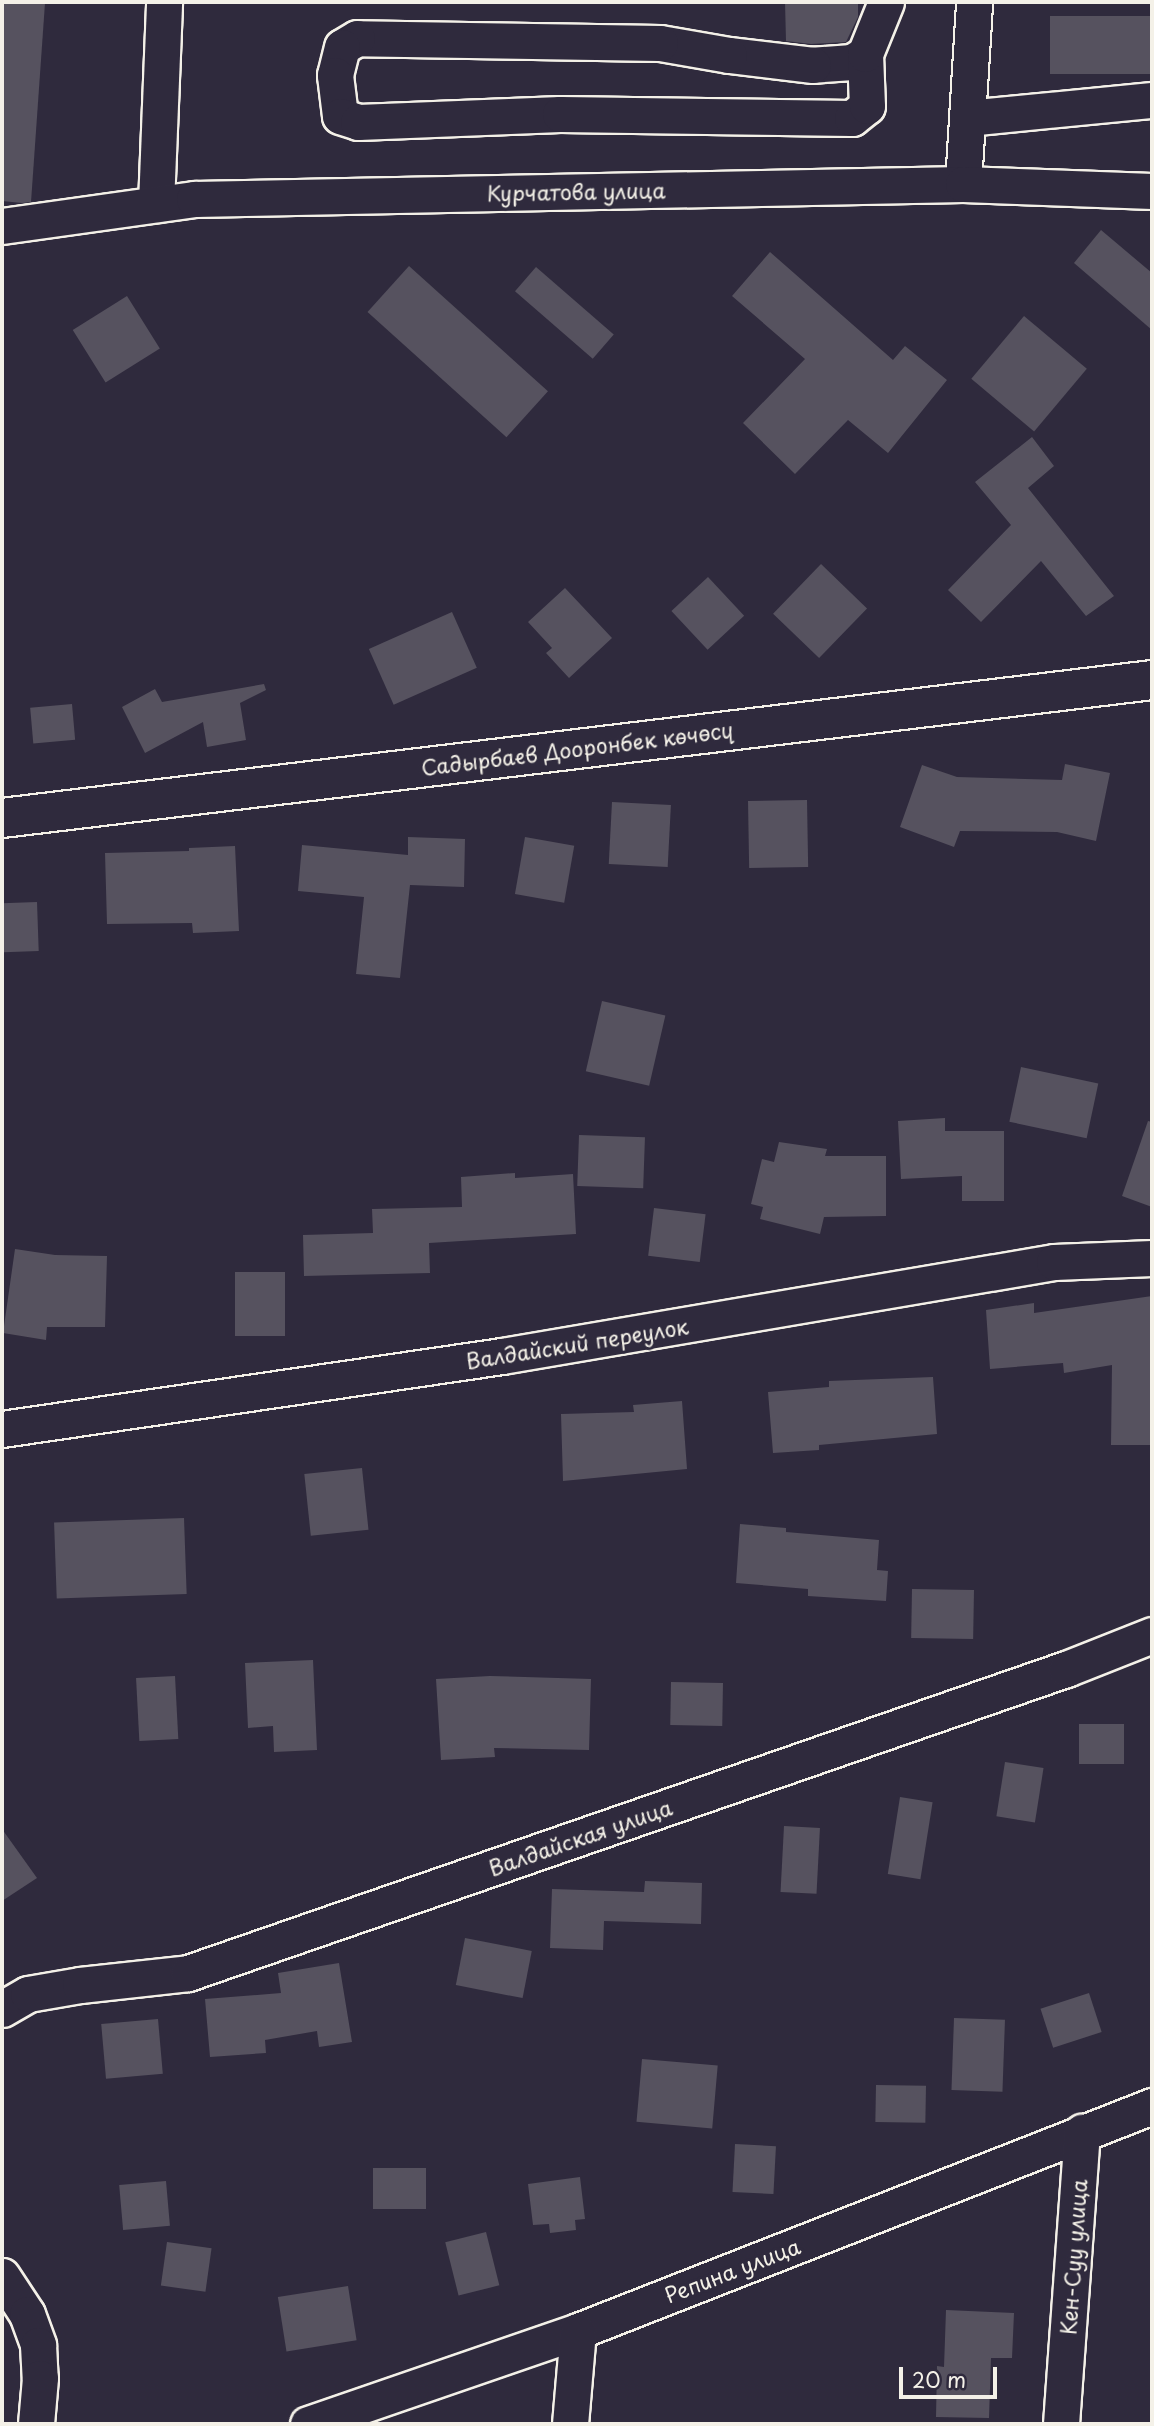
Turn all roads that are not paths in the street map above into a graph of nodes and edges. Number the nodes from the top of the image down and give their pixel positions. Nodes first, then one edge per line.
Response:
1 (164, 2) edge
2 (886, 2) edge
3 (974, 2) edge
4 (865, 54) junction
5 (1152, 100) edge
6 (967, 118) junction
7 (963, 184) junction
8 (1152, 191) edge
9 (156, 204) junction
10 (2, 226) edge
11 (1152, 680) edge
12 (2, 818) edge
13 (1152, 1258) edge
14 (2, 1429) edge
15 (1152, 1635) edge
16 (2, 2009) edge
17 (1152, 2106) edge
18 (1082, 2132) junction
19 (2, 2276) edge
20 (578, 2331) junction
21 (36, 2424) edge
22 (308, 2424) edge
23 (570, 2424) edge
24 (1061, 2424) edge

1 - 9 street
2 - 4 street
3 - 6 street
4 - 4 street
5 - 6 street
6 - 7 street
7 - 8 street, Курчатова улица
7 - 9 street, Курчатова улица
9 - 10 street, Курчатова улица
11 - 12 main road, Садырбаев Дооронбек көчөсү
13 - 14 street, Валдайский переулок
15 - 16 street, Валдайская улица
17 - 18 street, Репина улица
18 - 20 street, Репина улица
18 - 24 street, Кен-Суу улица
19 - 21 street
20 - 22 street, Репина улица
20 - 23 street

